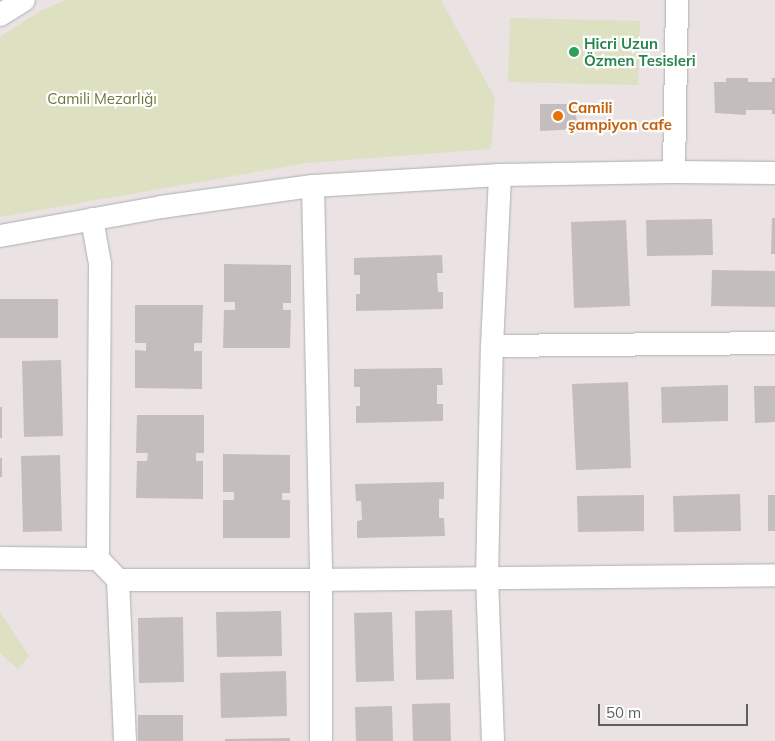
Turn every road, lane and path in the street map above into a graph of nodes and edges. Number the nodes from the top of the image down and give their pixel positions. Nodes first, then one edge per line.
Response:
1 (24, 0) edge
2 (678, 0) edge
3 (0, 14) edge
4 (674, 172) junction
5 (775, 173) edge
6 (500, 175) junction
7 (313, 186) junction
8 (92, 218) junction
9 (0, 236) edge
10 (775, 343) edge
11 (492, 346) junction
12 (0, 558) edge
13 (98, 558) junction
14 (775, 575) edge
15 (487, 578) junction
16 (118, 580) junction
17 (320, 580) junction
18 (126, 741) edge
19 (321, 741) edge
20 (493, 741) edge

1 - 3 street
2 - 4 street
4 - 5 street
4 - 6 street
6 - 7 street
6 - 11 street
7 - 8 street
7 - 17 street
8 - 9 street
8 - 13 street
10 - 11 street
11 - 15 street
12 - 13 street
13 - 16 street
14 - 15 street
15 - 17 street
15 - 20 street
16 - 17 street
16 - 18 street
17 - 19 street

